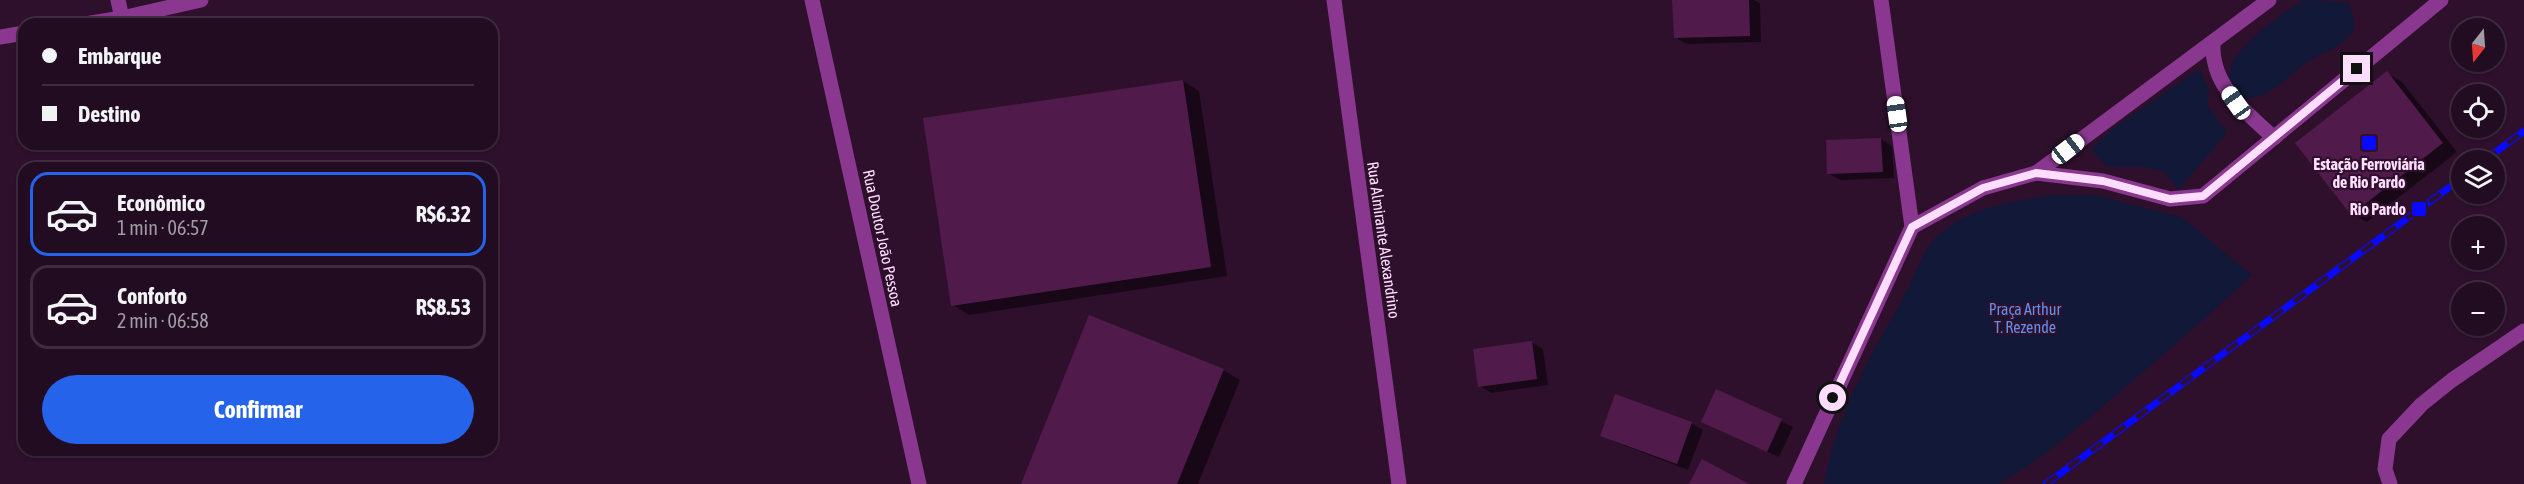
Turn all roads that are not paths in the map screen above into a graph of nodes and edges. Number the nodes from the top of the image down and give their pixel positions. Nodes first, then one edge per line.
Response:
1 (118, 0) edge
2 (201, 0) edge
3 (812, 0) edge
4 (1334, 0) edge
5 (1881, 0) edge
6 (2269, 0) edge
7 (2441, 0) edge
8 (122, 18) joint
9 (18, 34) edge
10 (0, 37) edge
11 (2212, 43) junction
12 (2274, 138) junction
13 (2036, 173) junction
14 (1912, 227) junction
15 (2524, 331) edge
16 (918, 484) edge
17 (1399, 484) edge
18 (1794, 484) edge
19 (2390, 484) edge

1 - 8 street
2 - 8 street
3 - 16 street, Rua Doutor João Pessoa
4 - 17 street, Rua Almirante Alexandrino
5 - 14 street
6 - 11 street
7 - 12 street
9 - 10 street
11 - 12 street
11 - 13 street
12 - 13 street
13 - 14 street
14 - 18 street
15 - 19 street

